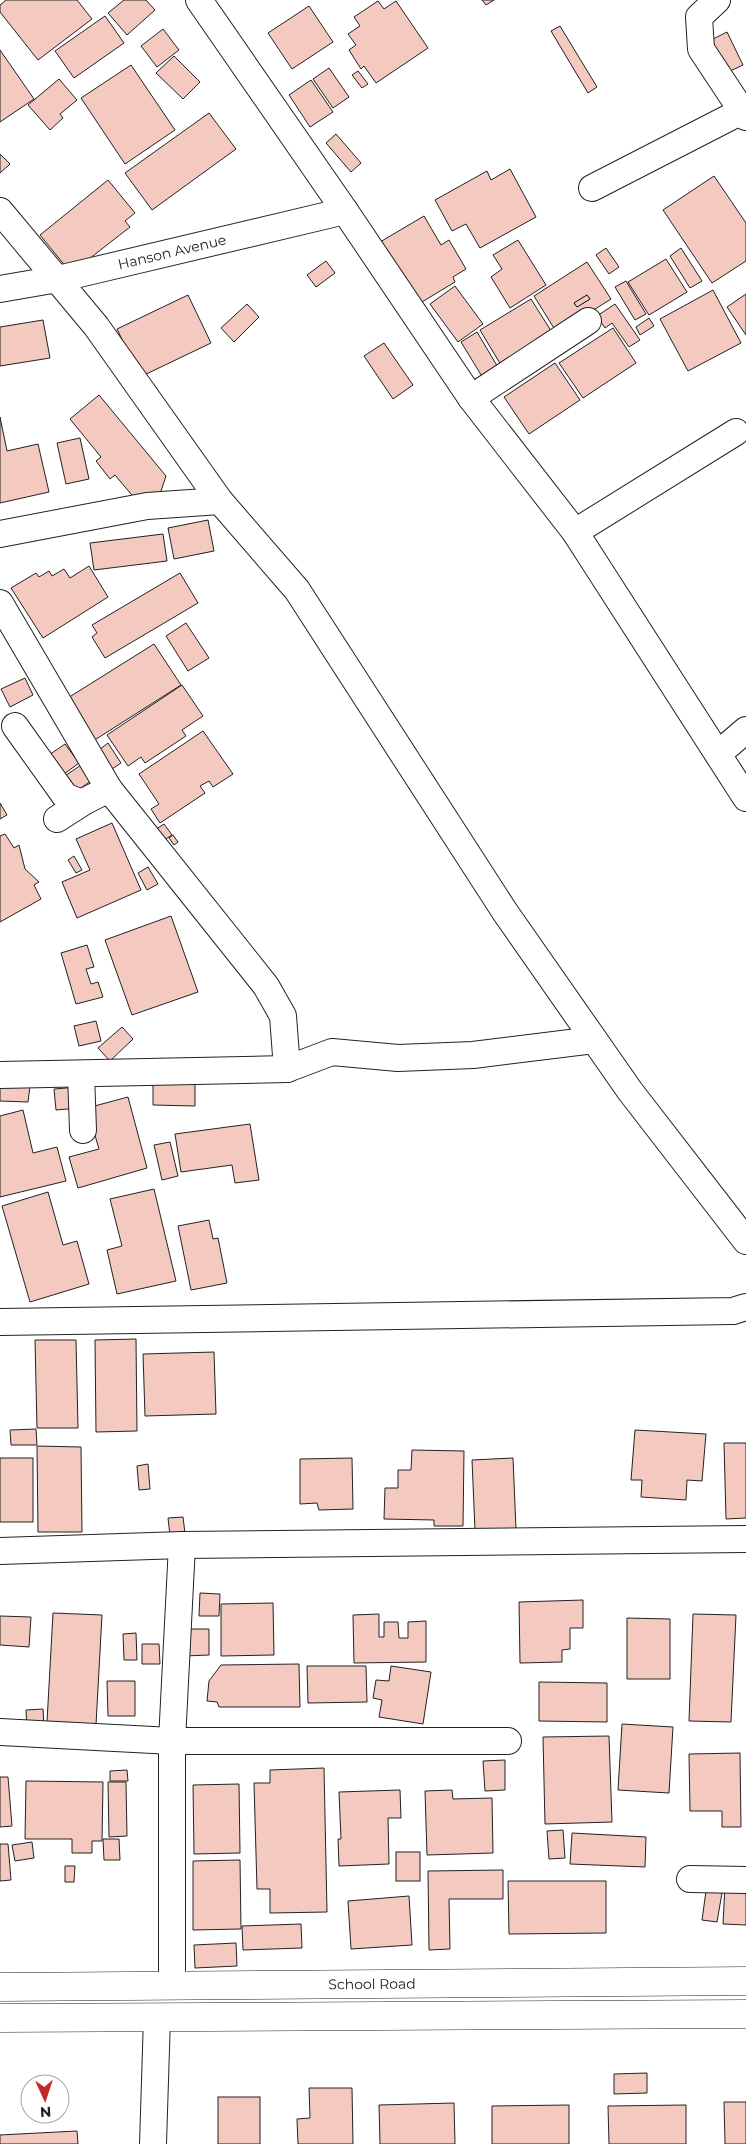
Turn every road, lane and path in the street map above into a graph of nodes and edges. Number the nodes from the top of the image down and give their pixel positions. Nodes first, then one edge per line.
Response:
1 (199, 0) edge
2 (716, 0) edge
3 (745, 112) edge
4 (592, 188) dead end
5 (0, 211) edge
6 (345, 211) junction
7 (58, 279) junction
8 (0, 289) edge
9 (588, 321) dead end
10 (471, 398) junction
11 (736, 432) dead end
12 (220, 501) junction
13 (575, 532) junction
14 (0, 534) edge
15 (0, 603) edge
16 (15, 726) dead end
17 (746, 730) edge
18 (718, 754) junction
19 (109, 789) junction
20 (746, 798) edge
21 (85, 801) junction
22 (57, 819) dead end
23 (594, 1040) junction
24 (287, 1069) junction
25 (81, 1074) junction
26 (0, 1075) edge
27 (83, 1130) dead end
28 (746, 1241) edge
29 (746, 1307) edge
30 (0, 1322) edge
31 (746, 1539) edge
32 (182, 1545) junction
33 (0, 1551) edge
34 (0, 1732) edge
35 (172, 1741) junction
36 (508, 1741) dead end
37 (690, 1879) dead end
38 (746, 1880) edge
39 (746, 1981) edge
40 (172, 1986) junction
41 (0, 1987) edge
42 (746, 2014) edge
43 (157, 2017) junction
44 (0, 2018) edge
45 (154, 2144) edge

1 - 6 street
2 - 3 street
3 - 4 street
5 - 7 street
6 - 7 street, Hanson Avenue
6 - 10 street
7 - 8 street, Hanson Avenue
7 - 12 street
9 - 10 street
10 - 13 street
11 - 13 street
12 - 14 street
12 - 23 street
13 - 18 street
15 - 19 street
16 - 21 street
17 - 18 street
18 - 20 street
19 - 21 street
19 - 24 street
21 - 22 street
23 - 24 street
23 - 28 street
24 - 25 street
25 - 26 street
25 - 27 street
29 - 30 street
31 - 32 street
32 - 33 street
32 - 35 street
34 - 35 street
35 - 36 street
35 - 40 street
37 - 38 street
39 - 40 main road, School Road
40 - 41 main road, School Road
42 - 43 main road
43 - 44 main road
43 - 45 street

